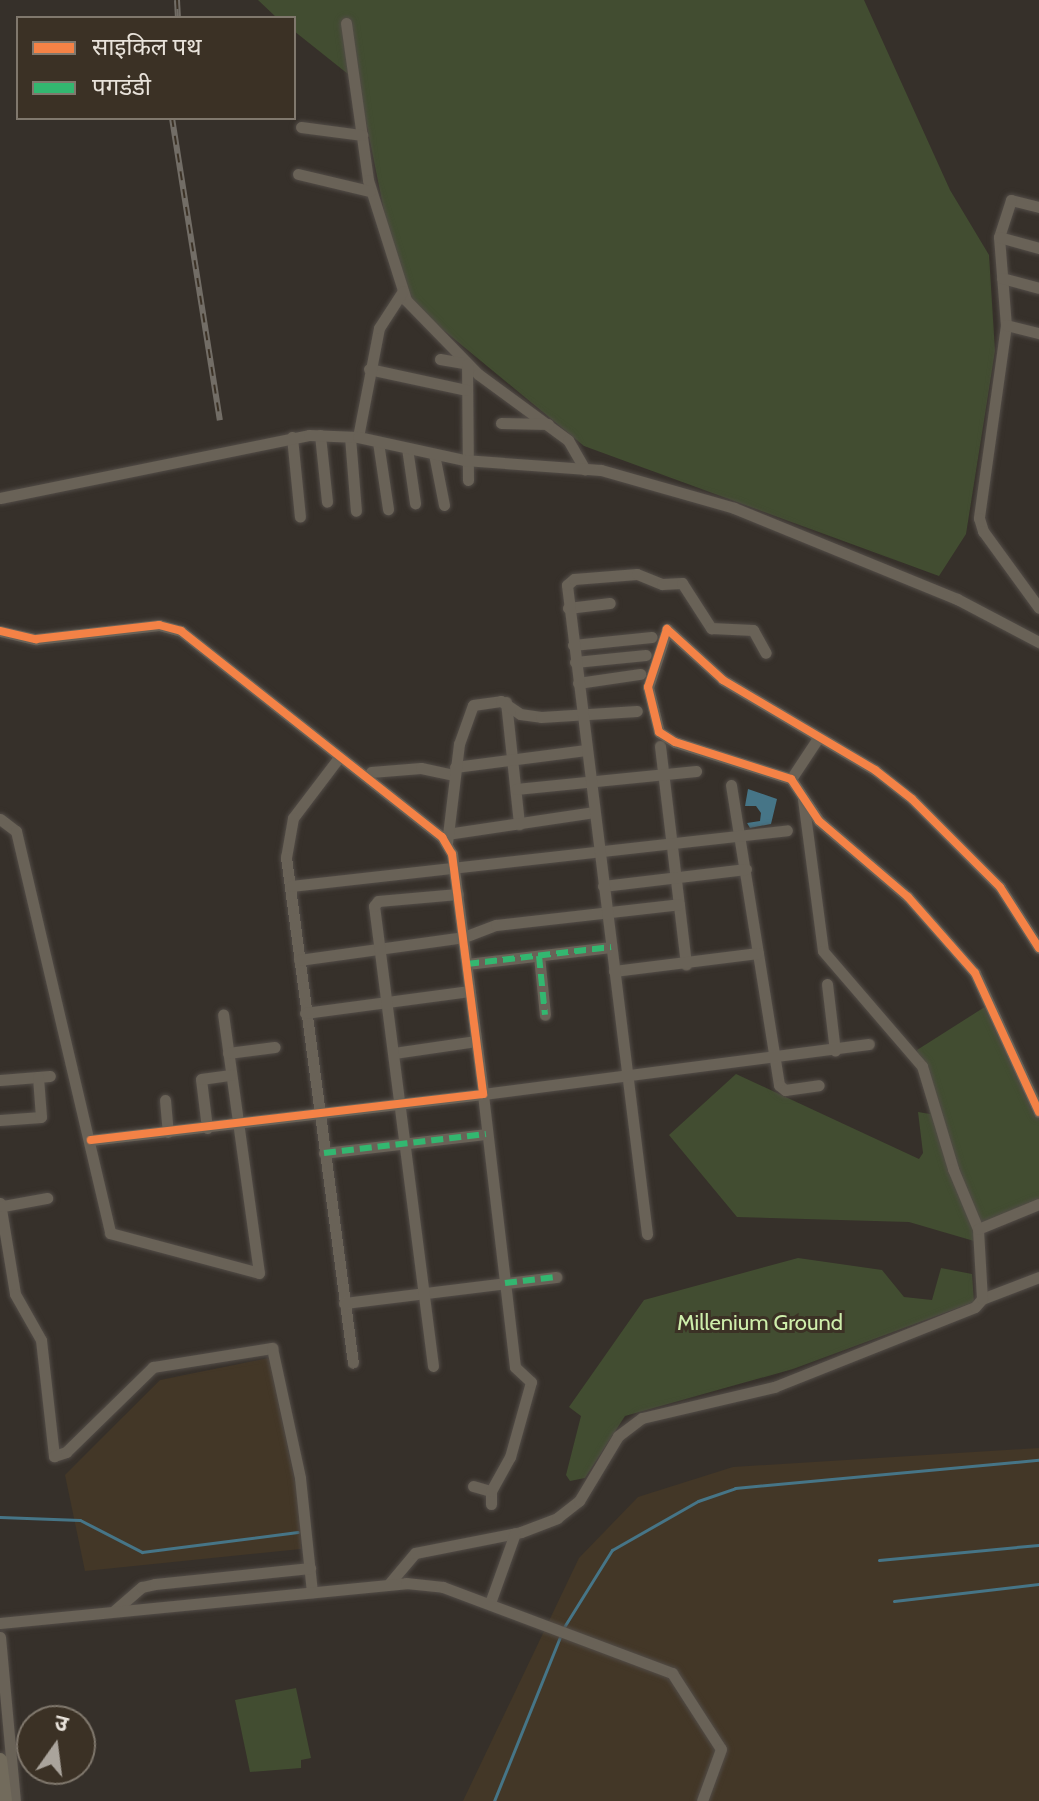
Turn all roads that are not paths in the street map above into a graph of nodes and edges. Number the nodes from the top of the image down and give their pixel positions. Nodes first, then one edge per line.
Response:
1 (346, 23) dead end
2 (301, 127) dead end
3 (362, 135) junction
4 (298, 174) dead end
5 (370, 191) junction
6 (1039, 207) edge
7 (999, 237) junction
8 (1039, 248) edge
9 (1002, 278) junction
10 (1039, 288) edge
11 (403, 291) junction
12 (1006, 325) junction
13 (1039, 333) edge
14 (440, 359) dead end
15 (467, 364) junction
16 (369, 369) junction
17 (466, 390) junction
18 (501, 423) dead end
19 (548, 424) junction
20 (320, 435) junction
21 (292, 437) junction
22 (354, 437) junction
23 (378, 442) junction
24 (407, 448) junction
25 (434, 454) junction
26 (464, 460) junction
27 (585, 469) junction
28 (468, 480) dead end
29 (0, 498) edge
30 (327, 502) dead end
31 (415, 503) dead end
32 (444, 505) dead end
33 (388, 509) dead end
34 (356, 511) dead end
35 (300, 517) dead end
36 (610, 603) dead end
37 (568, 608) junction
38 (1039, 608) edge
39 (0, 631) edge
40 (652, 637) dead end
41 (1039, 642) edge
42 (573, 645) junction
43 (766, 653) dead end
44 (646, 655) dead end
45 (575, 662) junction
46 (640, 674) dead end
47 (578, 683) junction
48 (506, 702) junction
49 (637, 711) dead end
50 (582, 718) junction
51 (818, 738) junction
52 (660, 746) dead end
53 (586, 750) junction
54 (512, 759) junction
55 (337, 760) junction
56 (455, 771) junction
57 (696, 771) dead end
58 (371, 772) dead end
59 (663, 776) junction
60 (791, 779) junction
61 (590, 785) junction
62 (731, 785) dead end
63 (516, 789) junction
64 (803, 798) junction
65 (594, 812) junction
66 (0, 819) edge
67 (519, 824) junction
68 (787, 830) dead end
69 (741, 835) junction
70 (447, 838) junction
71 (672, 843) junction
72 (599, 852) junction
73 (454, 867) junction
74 (746, 869) junction
75 (676, 876) junction
76 (291, 886) junction
77 (603, 886) junction
78 (458, 894) junction
79 (679, 904) junction
80 (607, 914) junction
81 (464, 937) junction
82 (611, 947) junction
83 (1039, 948) edge
84 (380, 950) junction
85 (758, 953) junction
86 (539, 956) junction
87 (299, 960) junction
88 (467, 964) junction
89 (686, 964) junction
90 (614, 971) junction
91 (827, 984) dead end
92 (470, 991) junction
93 (387, 1002) junction
94 (305, 1013) junction
95 (223, 1014) dead end
96 (545, 1015) dead end
97 (476, 1041) junction
98 (869, 1044) dead end
99 (275, 1047) dead end
100 (835, 1051) junction
101 (228, 1053) junction
102 (394, 1053) junction
103 (775, 1057) junction
104 (627, 1074) junction
105 (231, 1075) junction
106 (0, 1080) edge
107 (819, 1085) dead end
108 (483, 1094) junction
109 (165, 1100) dead end
110 (400, 1104) junction
111 (1039, 1112) edge
112 (318, 1113) junction
113 (0, 1120) edge
114 (238, 1124) junction
115 (207, 1128) junction
116 (168, 1132) junction
117 (486, 1134) junction
118 (91, 1140) junction
119 (404, 1142) junction
120 (324, 1153) junction
121 (47, 1198) dead end
122 (1, 1204) edge
123 (1039, 1204) edge
124 (978, 1229) junction
125 (647, 1234) dead end
126 (556, 1277) dead end
127 (1039, 1277) edge
128 (505, 1283) junction
129 (424, 1293) junction
130 (982, 1299) junction
131 (344, 1303) junction
132 (353, 1363) dead end
133 (433, 1366) dead end
134 (473, 1486) dead end
135 (491, 1491) junction
136 (491, 1504) dead end
137 (515, 1533) junction
138 (310, 1568) junction
139 (388, 1585) junction
140 (312, 1592) junction
141 (490, 1603) junction
142 (114, 1612) junction
143 (0, 1623) edge
144 (0, 1637) edge
145 (2, 1705) edge
146 (0, 1760) edge
147 (5, 1801) edge
148 (15, 1801) edge
149 (702, 1801) edge

1 - 3 street
2 - 3 street
3 - 5 street
4 - 5 street
5 - 11 street
6 - 7 street
7 - 8 street
7 - 9 street
9 - 10 street
9 - 12 street
11 - 15 street
11 - 16 street
12 - 13 street
12 - 38 street
14 - 15 street
15 - 17 street
15 - 19 street
16 - 17 street
16 - 22 street
17 - 26 street
18 - 19 street
19 - 27 street
20 - 21 street
20 - 22 street
20 - 30 street
21 - 29 street
21 - 35 street
22 - 23 street
22 - 34 street
23 - 24 street
23 - 33 street
24 - 25 street
24 - 31 street
25 - 26 street
25 - 32 street
26 - 27 street
26 - 28 street
27 - 41 street
36 - 37 street
37 - 42 street
37 - 43 street
39 - 55 street
40 - 42 street
42 - 45 street
44 - 45 street
45 - 47 street
46 - 47 street
47 - 50 street
48 - 50 street
48 - 54 street
48 - 56 street
49 - 50 street
50 - 53 street
51 - 60 street
51 - 60 street
51 - 83 street
52 - 59 street
53 - 54 street
53 - 61 street
54 - 56 street
54 - 63 street
55 - 70 street
55 - 76 street
56 - 58 street
56 - 70 street
57 - 59 street
59 - 61 street
59 - 71 street
60 - 64 street
61 - 63 street
61 - 65 street
62 - 69 street
63 - 67 street
64 - 111 street
64 - 124 street
65 - 67 street
65 - 72 street
66 - 118 street
67 - 70 street
68 - 69 street
69 - 71 street
69 - 74 street
70 - 73 street
71 - 72 street
71 - 75 street
72 - 73 street
72 - 77 street
73 - 76 street
73 - 78 street
74 - 75 street
74 - 85 street
75 - 77 street
75 - 79 street
76 - 87 street
77 - 80 street
78 - 81 street
78 - 84 street
79 - 80 street
79 - 89 street
80 - 81 street
80 - 82 street
81 - 84 street
81 - 88 street
82 - 86 street
82 - 90 street
84 - 87 street
84 - 93 street
85 - 89 street
85 - 103 street
86 - 88 street
86 - 96 street
87 - 94 street
88 - 92 street
89 - 90 street
90 - 104 street
91 - 100 street
92 - 93 street
92 - 97 street
93 - 94 street
93 - 102 street
94 - 112 street
95 - 101 street
97 - 102 street
97 - 108 street
98 - 100 street
99 - 101 street
100 - 103 street
101 - 105 street
102 - 110 street
103 - 104 street
103 - 107 street
104 - 108 street
104 - 125 street
105 - 114 street
105 - 115 street
106 - 113 street
108 - 110 street
108 - 117 street
109 - 116 street
110 - 112 street
110 - 119 street
112 - 114 street
112 - 120 street
114 - 115 street
114 - 118 street
115 - 116 street
116 - 118 street
117 - 119 street
117 - 128 street
119 - 120 street
119 - 129 street
120 - 131 street
121 - 122 street
122 - 138 street
123 - 124 street
124 - 130 street
126 - 128 street
127 - 130 street
128 - 129 street
128 - 135 street
129 - 131 street
129 - 133 street
130 - 137 street
131 - 132 street
134 - 135 street
135 - 136 street
137 - 139 street
137 - 141 street
138 - 140 street
138 - 142 street
139 - 140 street
139 - 141 street
140 - 142 street
141 - 149 street
142 - 143 street
144 - 145 street
145 - 148 street
146 - 147 main road

